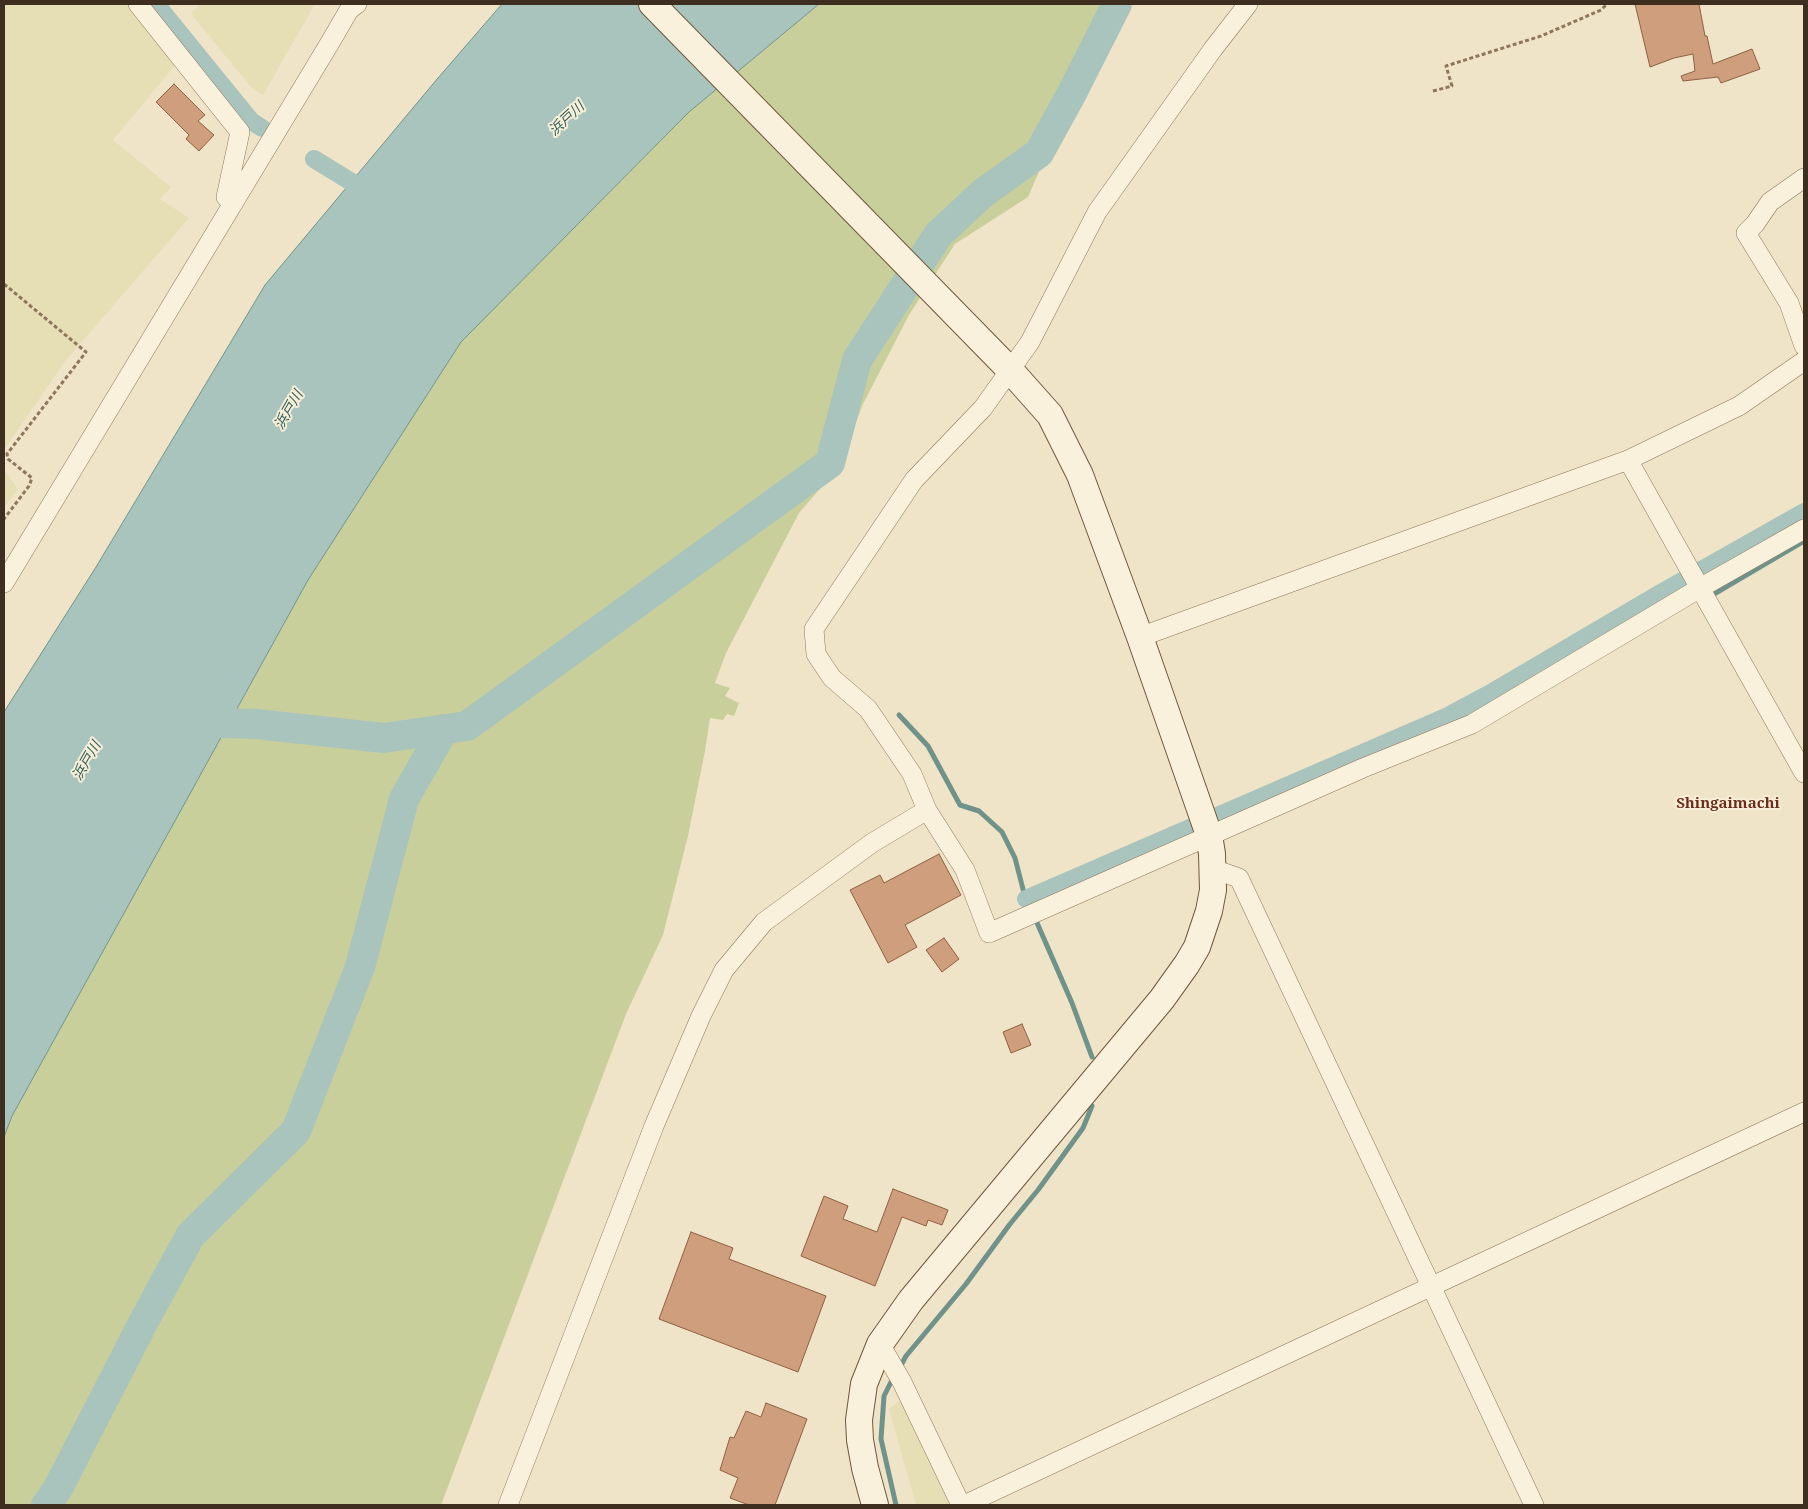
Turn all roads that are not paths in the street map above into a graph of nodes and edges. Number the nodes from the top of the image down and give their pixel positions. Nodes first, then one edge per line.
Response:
1 (138, 4) edge
2 (357, 4) edge
3 (652, 4) edge
4 (1248, 4) edge
5 (1804, 178) edge
6 (233, 204) junction
7 (1804, 346) edge
8 (1804, 361) edge
9 (1010, 370) junction
10 (1628, 460) junction
11 (1804, 529) edge
12 (4, 582) edge
13 (1700, 588) junction
14 (1140, 637) junction
15 (1804, 772) edge
16 (927, 810) junction
17 (1205, 824) junction
18 (1213, 869) junction
19 (1804, 1112) edge
20 (1432, 1286) junction
21 (887, 1354) junction
22 (508, 1505) edge
23 (875, 1505) edge
24 (962, 1505) edge
25 (1534, 1505) edge

1 - 6 street
2 - 6 street
3 - 9 street
4 - 9 street
5 - 7 street
6 - 12 street
8 - 10 street
9 - 14 street
9 - 16 street
10 - 13 street
10 - 14 street
11 - 13 street
13 - 15 street
13 - 17 street
14 - 17 street
16 - 17 street
16 - 22 street
17 - 18 street
18 - 20 street
18 - 21 street
19 - 20 street
20 - 24 street
20 - 25 street
21 - 23 street
21 - 24 street

